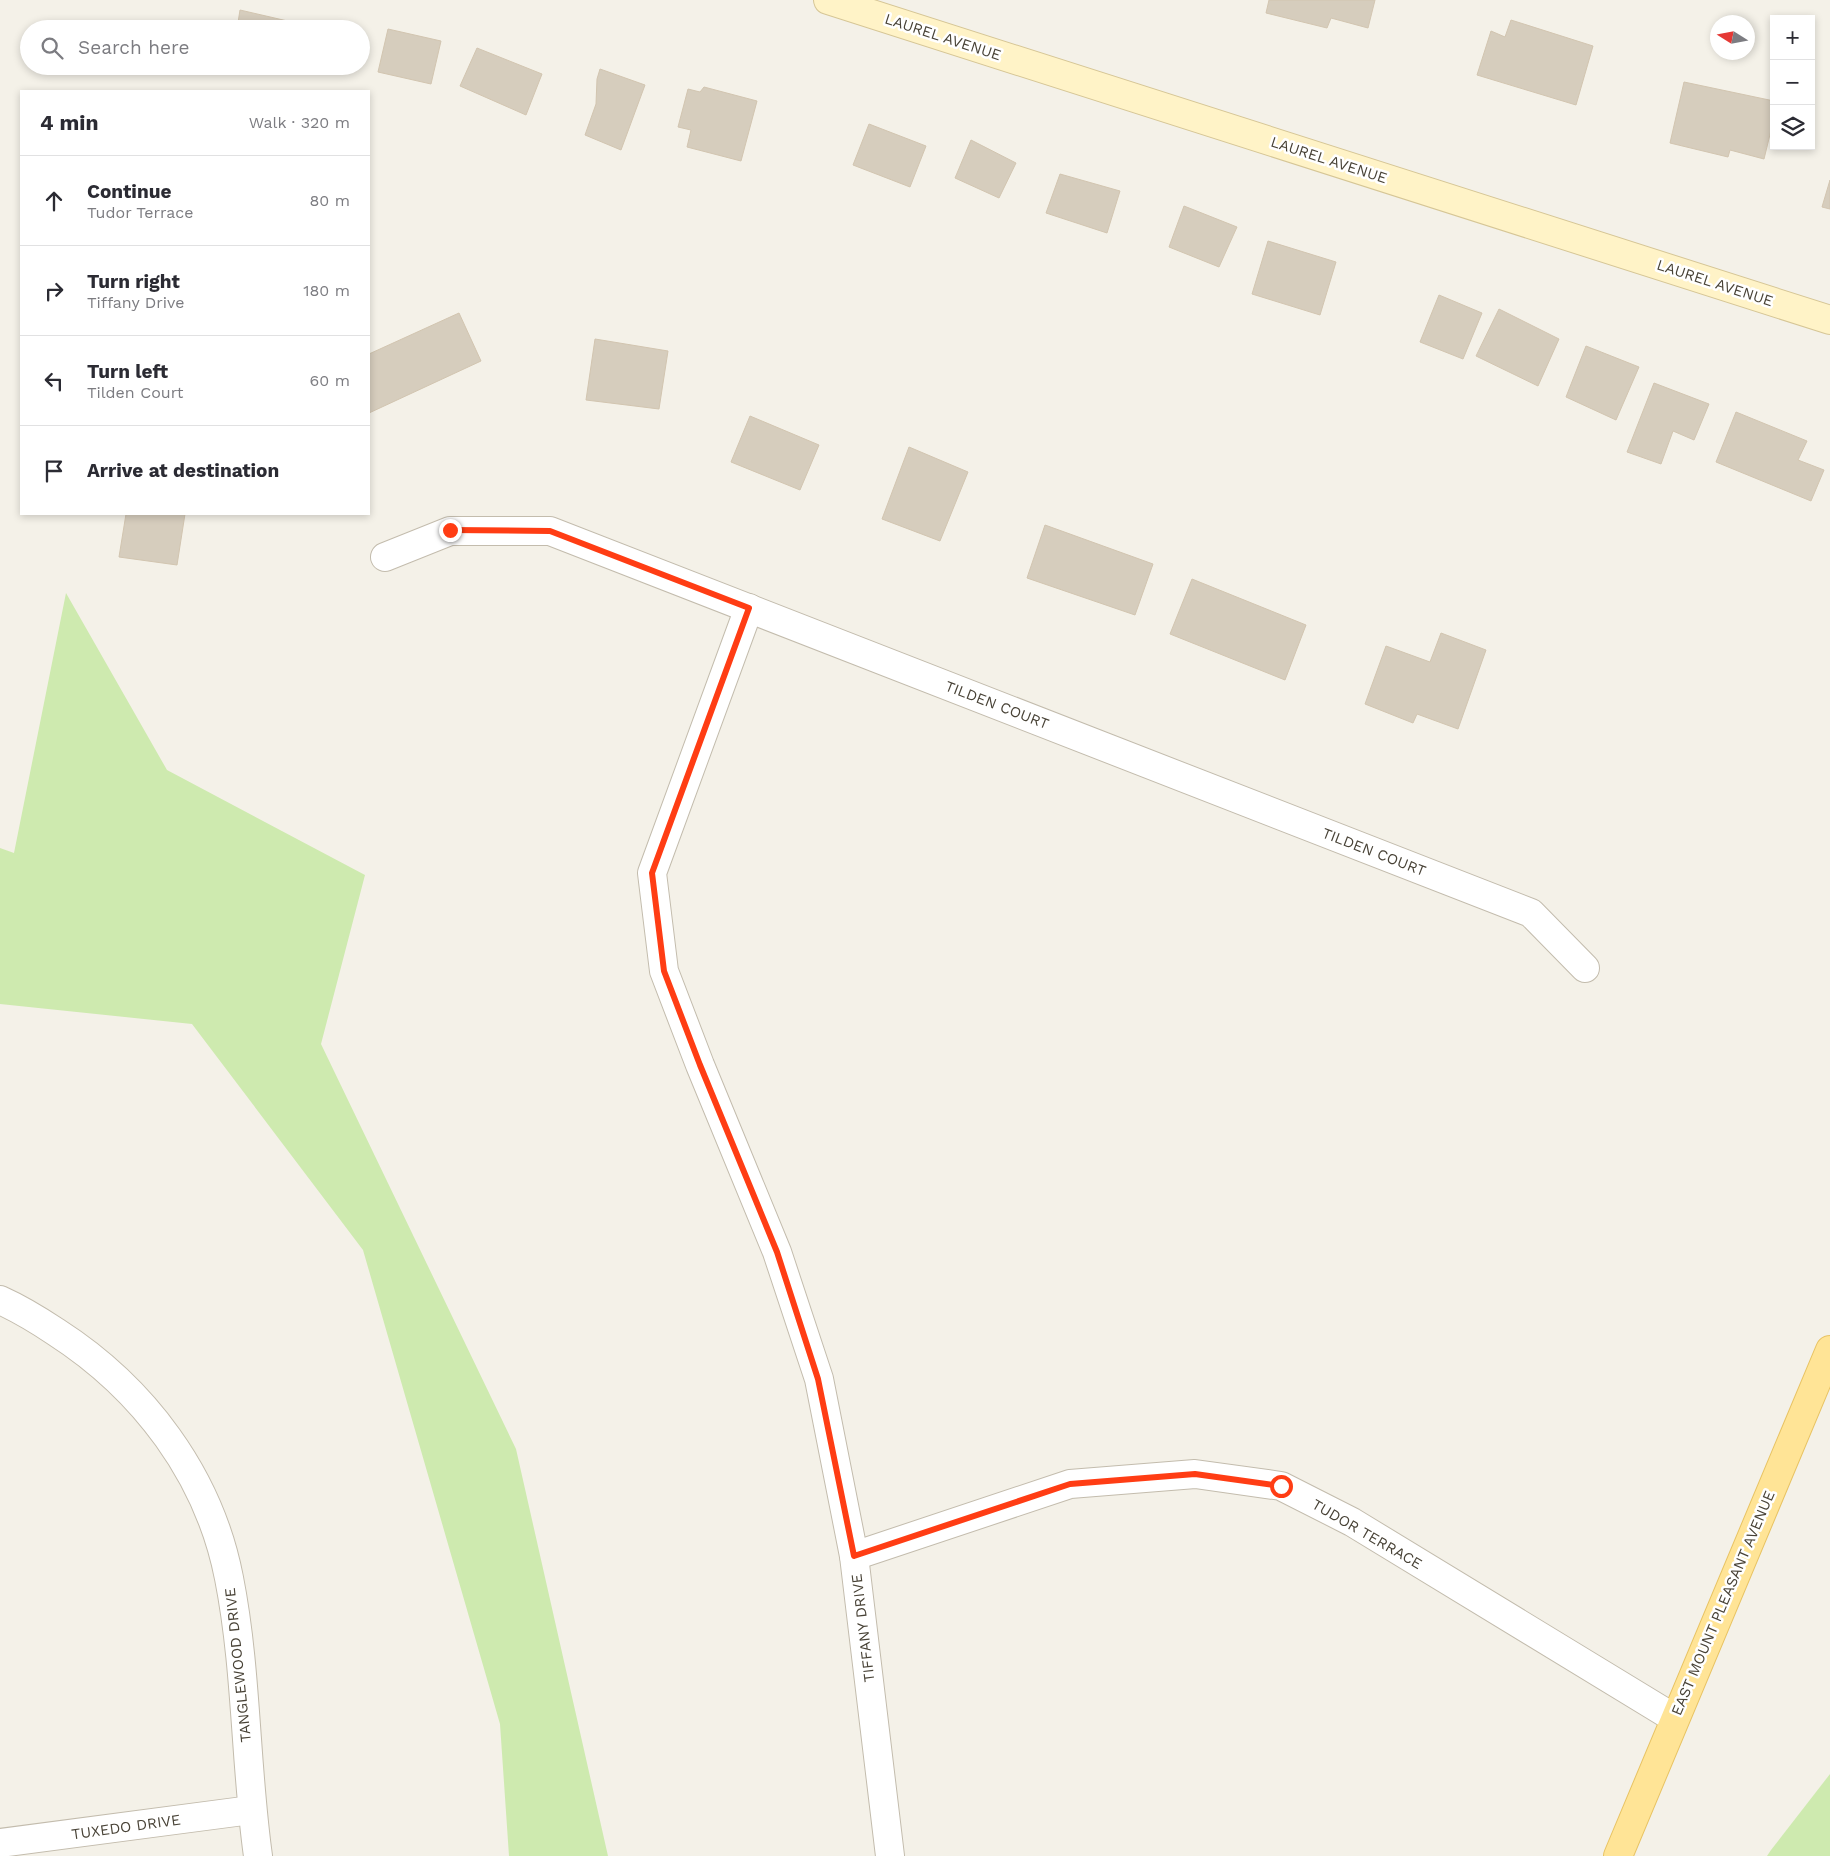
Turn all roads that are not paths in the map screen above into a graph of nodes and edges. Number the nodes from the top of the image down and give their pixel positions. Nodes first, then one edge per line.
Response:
1 (828, 0) edge
2 (1830, 320) edge
3 (385, 557) dead end
4 (749, 608) junction
5 (1585, 968) dead end
6 (0, 1300) edge
7 (1830, 1350) edge
8 (854, 1556) junction
9 (1674, 1718) junction
10 (251, 1810) junction
11 (0, 1843) edge
12 (258, 1856) edge
13 (890, 1856) edge
14 (1618, 1856) edge

1 - 2 street, LAUREL AVENUE
3 - 4 street, TILDEN COURT
4 - 5 street, TILDEN COURT
4 - 8 street, TIFFANY DRIVE
6 - 10 street, TANGLEWOOD DRIVE
7 - 9 main road, EAST MOUNT PLEASANT AVENUE
8 - 9 street, TUDOR TERRACE
8 - 13 street, TIFFANY DRIVE
9 - 14 main road, EAST MOUNT PLEASANT AVENUE
10 - 11 street, TUXEDO DRIVE
10 - 12 street, TANGLEWOOD DRIVE

